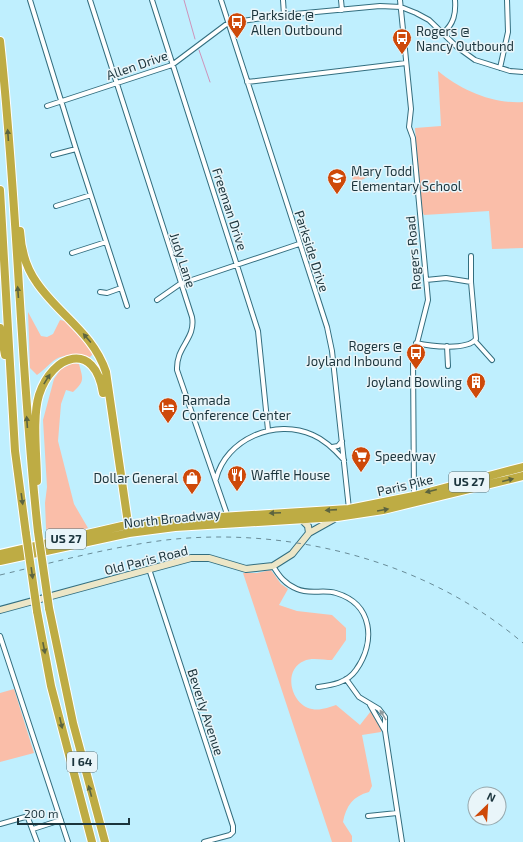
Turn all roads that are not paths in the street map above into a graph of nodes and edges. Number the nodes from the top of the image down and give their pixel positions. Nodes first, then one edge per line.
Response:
1 (30, 0) edge
2 (90, 0) edge
3 (152, 0) edge
4 (221, 0) edge
5 (283, 0) edge
6 (341, 0) edge
7 (400, 0) edge
8 (455, 0) edge
9 (507, 0) edge
10 (401, 7) junction
11 (342, 10) junction
12 (284, 15) junction
13 (228, 23) junction
14 (444, 32) junction
15 (0, 41) edge
16 (406, 63) junction
17 (172, 65) junction
18 (500, 68) junction
19 (523, 72) edge
20 (247, 82) junction
21 (116, 83) junction
22 (61, 102) junction
23 (47, 106) dead end
24 (76, 149) junction
25 (52, 156) dead end
26 (10, 159) junction
27 (0, 190) edge
28 (92, 195) junction
29 (56, 206) dead end
30 (106, 242) junction
31 (299, 244) junction
32 (72, 253) dead end
33 (471, 256) dead end
34 (238, 264) junction
35 (426, 280) junction
36 (471, 282) junction
37 (180, 284) junction
38 (121, 288) junction
39 (100, 292) dead end
40 (157, 300) dead end
41 (127, 306) dead end
42 (0, 328) edge
43 (475, 341) junction
44 (416, 343) junction
45 (447, 346) junction
46 (492, 360) dead end
47 (448, 366) dead end
48 (11, 392) junction
49 (268, 430) junction
50 (342, 441) junction
51 (332, 447) junction
52 (344, 460) junction
53 (523, 467) edge
54 (523, 476) edge
55 (216, 480) junction
56 (415, 499) junction
57 (349, 512) junction
58 (314, 516) junction
59 (337, 517) junction
60 (37, 518) junction
61 (228, 520) junction
62 (302, 520) junction
63 (315, 529) junction
64 (126, 530) junction
65 (309, 533) junction
66 (0, 554) edge
67 (0, 561) edge
68 (273, 566) junction
69 (149, 569) junction
70 (0, 610) edge
71 (0, 636) edge
72 (346, 679) junction
73 (318, 687) dead end
74 (370, 705) junction
75 (385, 731) junction
76 (396, 813) junction
77 (368, 816) dead end
78 (61, 820) junction
79 (0, 824) edge
80 (33, 829) junction
81 (37, 842) edge
82 (68, 842) edge
83 (92, 842) edge
84 (105, 842) edge
85 (204, 842) edge
86 (402, 842) edge

1 - 22 street
2 - 21 street, Judy Lane
3 - 17 street, Freeman Drive
4 - 13 street, Parkside Drive
5 - 12 street
6 - 11 street
7 - 10 street, Rogers Road
8 - 14 street
9 - 18 street
10 - 11 street, Allen Drive
10 - 14 street, Allen Drive
10 - 16 street, Rogers Road
11 - 12 street, Allen Drive
12 - 13 street, Allen Drive
13 - 17 street, Allen Drive
13 - 20 street, Parkside Drive
14 - 18 street, Allen Drive
26 -> 15 highway, I 64
16 - 20 street
16 - 35 street, Rogers Road
17 - 21 street, Allen Drive
17 - 34 street, Freeman Drive
18 - 19 street, Allen Drive
20 - 31 street, Parkside Drive
21 - 22 street, Allen Drive
21 - 37 street, Judy Lane
22 - 23 street, Allen Drive
22 - 24 street
24 - 25 street
24 - 28 street
60 -> 26 highway, I 64
64 -> 26 highway
27 - 48 highway, I 64
28 - 29 street
28 - 30 street
30 - 32 street
30 - 38 street
31 - 34 street
31 - 50 street, Parkside Drive
33 - 36 street
34 - 37 street
34 - 49 street, Freeman Drive
35 - 36 street
35 - 44 street, Rogers Road
36 - 43 street
37 - 40 street
37 - 55 street, Judy Lane
38 - 39 street
38 - 41 street
42 - 48 highway
43 - 45 street
43 - 46 street
44 - 45 street
44 - 56 street, Rogers Road
45 - 47 street
48 -> 83 highway, I 64, bridge
49 - 51 street
49 - 55 street
50 - 51 street
50 - 52 street, Parkside Drive
51 - 52 street
52 - 57 street, Parkside Drive
53 -> 56 highway, Paris Pike / US 27
56 -> 54 highway, Paris Pike / US 27
55 - 61 street, Judy Lane
56 - 57 highway, Paris Pike / US 27
57 -> 58 highway, Paris Pike / US 27
57 - 59 highway, North Broadway / US 27
58 - 59 highway, North Broadway / US 27
58 -> 61 highway, North Broadway / US 27
58 - 62 highway, North Broadway / US 27
58 - 63 street
58 - 65 street, Old Paris Road
59 - 63 street, Old Paris Road
60 -> 64 highway
84 -> 60 highway, I 64, bridge
61 - 62 highway, North Broadway / US 27
61 - 64 highway, North Broadway / US 27
62 - 65 street
63 - 65 street, Old Paris Road
64 - 66 highway, North Broadway / US 27
64 - 67 highway, North Broadway / US 27
65 - 68 street, Old Paris Road
68 - 69 street, Old Paris Road
68 - 72 street
69 - 70 street, Old Paris Road
69 - 85 street, Beverly Avenue
71 - 78 street
72 - 73 street
72 - 74 street
74 - 75 street
75 -> 74 street
75 - 76 street
76 - 77 street
76 - 86 street
78 - 80 street
78 - 82 street
79 - 80 street
80 - 81 street

